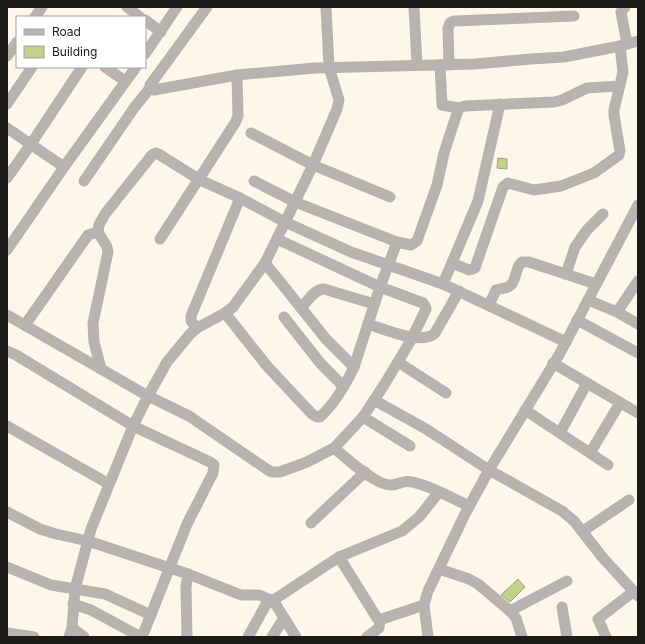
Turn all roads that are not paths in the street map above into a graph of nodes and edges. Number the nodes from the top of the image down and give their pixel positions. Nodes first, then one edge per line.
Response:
1 (42, 7) edge
2 (127, 7) edge
3 (177, 7) edge
4 (207, 7) edge
5 (326, 7) edge
6 (414, 7) edge
7 (625, 7) edge
8 (561, 12) edge
9 (36, 16) edge
10 (139, 16) edge
11 (574, 16) dead end
12 (146, 21) edge
13 (161, 32) junction
14 (16, 43) edge
15 (628, 44) edge
16 (146, 53) edge
17 (7, 56) edge
18 (417, 65) junction
19 (444, 65) junction
20 (329, 67) junction
21 (31, 68) edge
22 (81, 68) edge
23 (106, 68) edge
24 (135, 68) edge
25 (237, 74) junction
26 (126, 81) junction
27 (619, 86) junction
28 (150, 88) junction
29 (7, 104) edge
30 (500, 104) junction
31 (460, 108) junction
32 (7, 128) edge
33 (251, 133) dead end
34 (31, 144) junction
35 (313, 165) junction
36 (64, 167) junction
37 (7, 178) edge
38 (199, 179) junction
39 (84, 181) dead end
40 (254, 181) dead end
41 (390, 197) dead end
42 (240, 198) junction
43 (295, 202) junction
44 (638, 205) edge
45 (603, 214) dead end
46 (285, 222) junction
47 (98, 232) junction
48 (160, 239) dead end
49 (277, 239) junction
50 (397, 242) junction
51 (7, 250) edge
52 (265, 263) junction
53 (452, 263) junction
54 (388, 265) junction
55 (566, 274) junction
56 (638, 281) edge
57 (443, 284) junction
58 (596, 284) junction
59 (380, 287) junction
60 (459, 291) junction
61 (588, 300) junction
62 (374, 304) junction
63 (489, 306) junction
64 (301, 308) junction
65 (617, 312) junction
66 (225, 313) junction
67 (7, 315) edge
68 (284, 317) dead end
69 (577, 320) junction
70 (368, 324) junction
71 (638, 324) edge
72 (25, 325) junction
73 (197, 328) junction
74 (412, 338) junction
75 (566, 342) junction
76 (7, 351) edge
77 (638, 353) edge
78 (398, 362) junction
79 (553, 363) junction
80 (354, 367) junction
81 (101, 369) junction
82 (587, 383) junction
83 (343, 386) junction
84 (446, 393) dead end
85 (148, 396) junction
86 (374, 400) junction
87 (620, 403) junction
88 (525, 410) junction
89 (638, 413) edge
90 (362, 417) junction
91 (7, 426) edge
92 (133, 426) junction
93 (560, 432) junction
94 (410, 446) dead end
95 (334, 448) junction
96 (590, 453) junction
97 (608, 464) dead end
98 (489, 470) junction
99 (365, 472) junction
100 (109, 484) junction
101 (439, 492) junction
102 (629, 500) dead end
103 (469, 506) junction
104 (7, 512) edge
105 (311, 523) dead end
106 (583, 531) junction
107 (88, 541) junction
108 (339, 557) junction
109 (7, 567) edge
110 (170, 568) junction
111 (439, 569) junction
112 (188, 574) junction
113 (567, 581) dead end
114 (75, 589) junction
115 (636, 594) edge
116 (271, 600) junction
117 (73, 604) junction
118 (424, 605) junction
119 (562, 607) dead end
120 (510, 611) junction
121 (151, 615) junction
122 (284, 618) junction
123 (380, 619) junction
124 (70, 632) edge
125 (7, 634) edge
126 (34, 637) edge
127 (84, 637) edge
128 (142, 637) edge
129 (188, 637) edge
130 (248, 637) edge
131 (272, 637) edge
132 (296, 637) edge
133 (367, 637) edge
134 (428, 637) edge
135 (522, 637) edge
136 (567, 637) edge
137 (606, 637) edge

1 - 9 street
2 - 10 street
3 - 13 street
4 - 28 street
5 - 20 street
6 - 18 street
7 - 15 street
8 - 11 street
8 - 19 street
12 - 13 street
13 - 16 street
14 - 17 street
15 - 19 street
15 - 27 street
18 - 19 street
18 - 20 street
19 - 31 street
20 - 25 street
20 - 35 street
21 - 29 street
22 - 34 street
23 - 26 street
24 - 26 street
25 - 28 street
25 - 38 street
26 - 36 street
27 - 30 street
27 - 53 street
28 - 39 street
30 - 31 street
30 - 53 street
31 - 50 street
32 - 34 street
33 - 35 street
34 - 36 street
34 - 37 street
35 - 41 street
35 - 43 street
36 - 51 street
38 - 42 street
38 - 47 street
38 - 48 street
40 - 43 street
42 - 46 street
42 - 73 street
43 - 46 street
43 - 50 street
44 - 58 street
45 - 55 street
46 - 49 street
46 - 54 street
47 - 72 street
47 - 81 street
49 - 52 street
49 - 59 street
50 - 54 street
52 - 64 street
52 - 66 street
53 - 57 street
54 - 57 street
54 - 59 street
55 - 58 street
55 - 63 street
56 - 65 street
57 - 60 street
58 - 61 street
59 - 62 street
59 - 74 street
60 - 63 street
60 - 74 street
61 - 65 street
61 - 69 street
62 - 64 street
62 - 70 street
63 - 75 street
64 - 80 street
65 - 71 street
66 - 73 street
66 - 83 street
67 - 72 street
68 - 83 street
69 - 75 street
69 - 77 street
70 - 74 street
70 - 80 street
72 - 81 street
73 - 85 street
74 - 78 street
75 - 79 street
76 - 92 street
78 - 84 street
78 - 86 street
79 - 82 street
79 - 88 street
80 - 83 street
81 - 85 street
82 - 87 street
82 - 93 street
85 - 92 street
85 - 95 street
86 - 90 street
86 - 98 street
87 - 89 street
87 - 96 street
88 - 93 street
88 - 98 street
90 - 94 street
90 - 95 street
91 - 100 street
92 - 100 street
92 - 110 street
93 - 96 street
95 - 99 street
96 - 97 street
98 - 103 street
98 - 106 street
99 - 101 street
99 - 105 street
100 - 107 street
101 - 103 street
101 - 108 street
102 - 106 street
103 - 111 street
104 - 107 street
106 - 115 street
107 - 110 street
107 - 114 street
108 - 116 street
108 - 123 street
109 - 114 street
110 - 112 street
110 - 121 street
111 - 118 street
111 - 120 street
112 - 116 street
112 - 129 street
113 - 120 street
114 - 117 street
114 - 121 street
115 - 137 street
116 - 122 street
116 - 130 street
117 - 124 street
117 - 128 street
118 - 123 street
118 - 134 street
119 - 136 street
120 - 135 street
121 - 128 street
122 - 131 street
122 - 132 street
123 - 133 street
124 - 127 street
125 - 126 street

